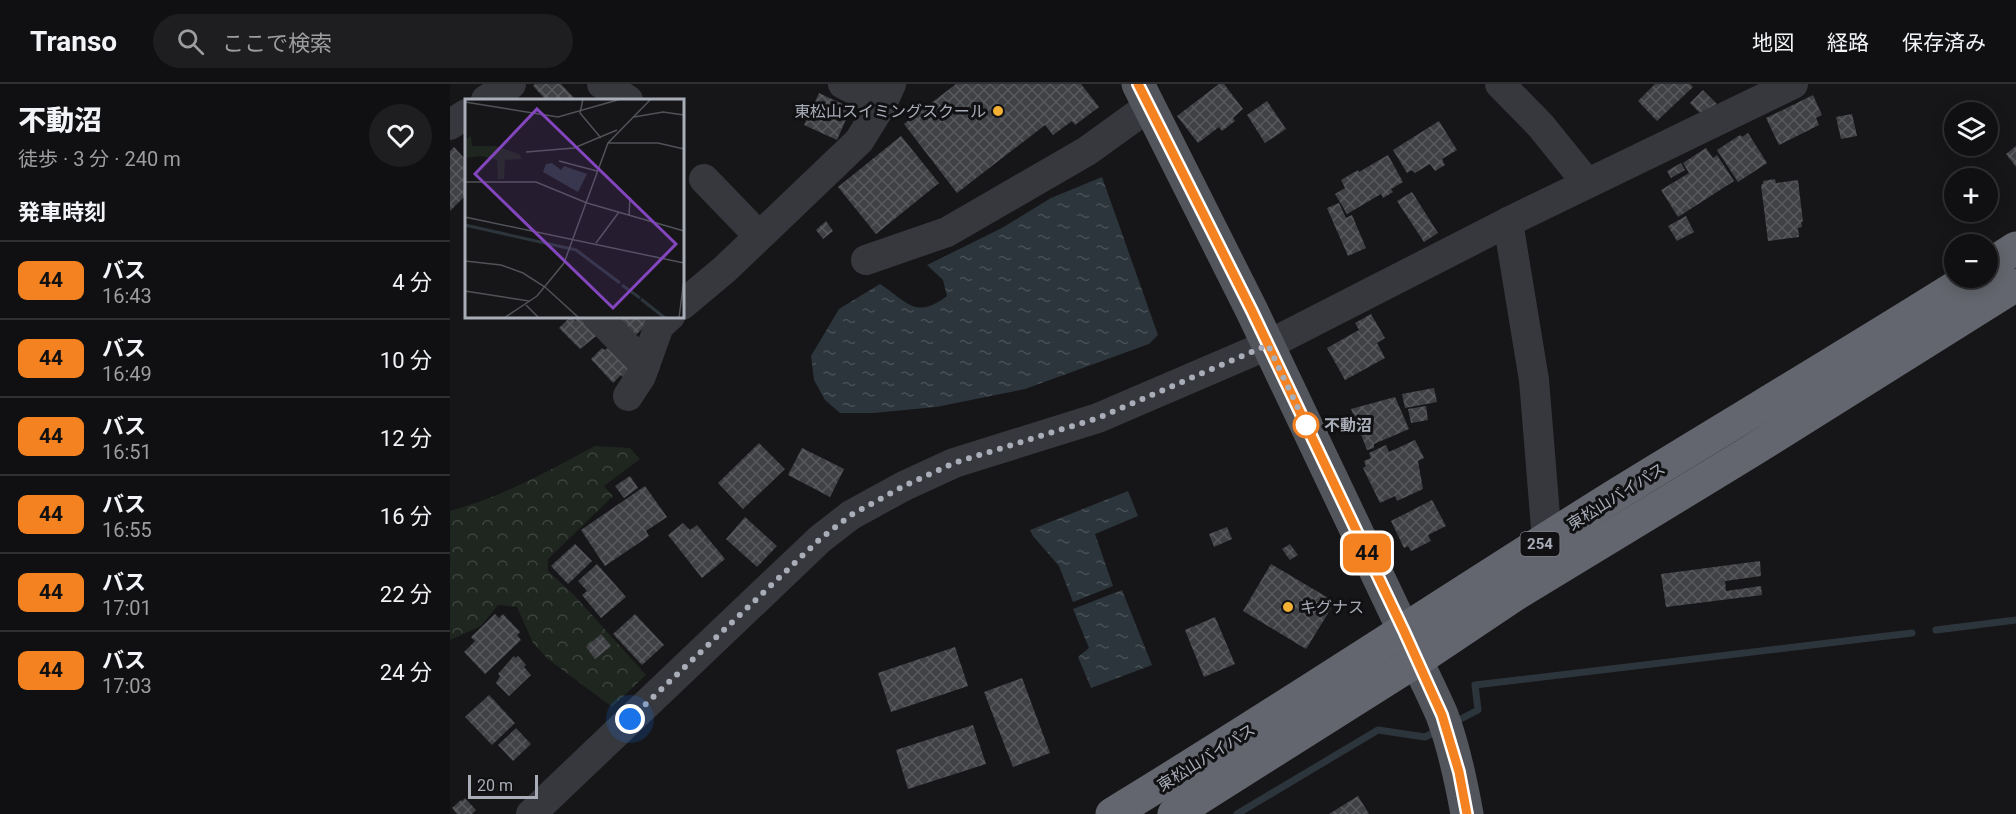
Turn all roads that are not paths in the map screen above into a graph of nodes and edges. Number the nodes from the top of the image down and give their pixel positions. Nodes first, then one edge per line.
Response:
1 (602, 84) edge
2 (843, 84) edge
3 (1500, 84) edge
4 (1793, 84) edge
5 (498, 90) edge
6 (886, 94) edge
7 (1143, 96) edge
8 (525, 99) edge
9 (626, 99) edge
10 (465, 115) edge
11 (450, 124) edge
12 (704, 179) dead end
13 (1587, 183) junction
14 (1509, 222) junction
15 (759, 236) junction
16 (2016, 248) edge
17 (866, 260) dead end
18 (1998, 260) edge
19 (2016, 285) edge
20 (1954, 288) edge
21 (684, 304) edge
22 (599, 318) edge
23 (668, 318) edge
24 (1268, 345) junction
25 (645, 365) junction
26 (628, 396) dead end
27 (1547, 540) junction
28 (1404, 631) junction
29 (1416, 661) junction
30 (531, 814) edge
31 (1112, 814) edge
32 (1174, 814) edge
33 (1467, 814) edge

1 - 9 street
2 - 6 street
3 - 13 street
4 - 13 street
5 - 8 street
6 - 15 street
7 - 17 street
7 - 24 main road
10 - 11 street
12 - 15 street
13 - 14 street
14 - 24 street
14 - 27 street
15 - 21 street
16 - 18 highway
19 - 29 highway, 東松山バイパス / 254
20 - 27 highway, 東松山バイパス / 254
22 - 25 street
23 - 25 street
24 - 28 main road
24 - 30 street
25 - 26 street
27 - 28 highway, 東松山バイパス / 254
28 - 29 main road
28 - 31 highway, 東松山バイパス / 254
29 - 32 highway, 東松山バイパス / 254
29 - 33 main road

